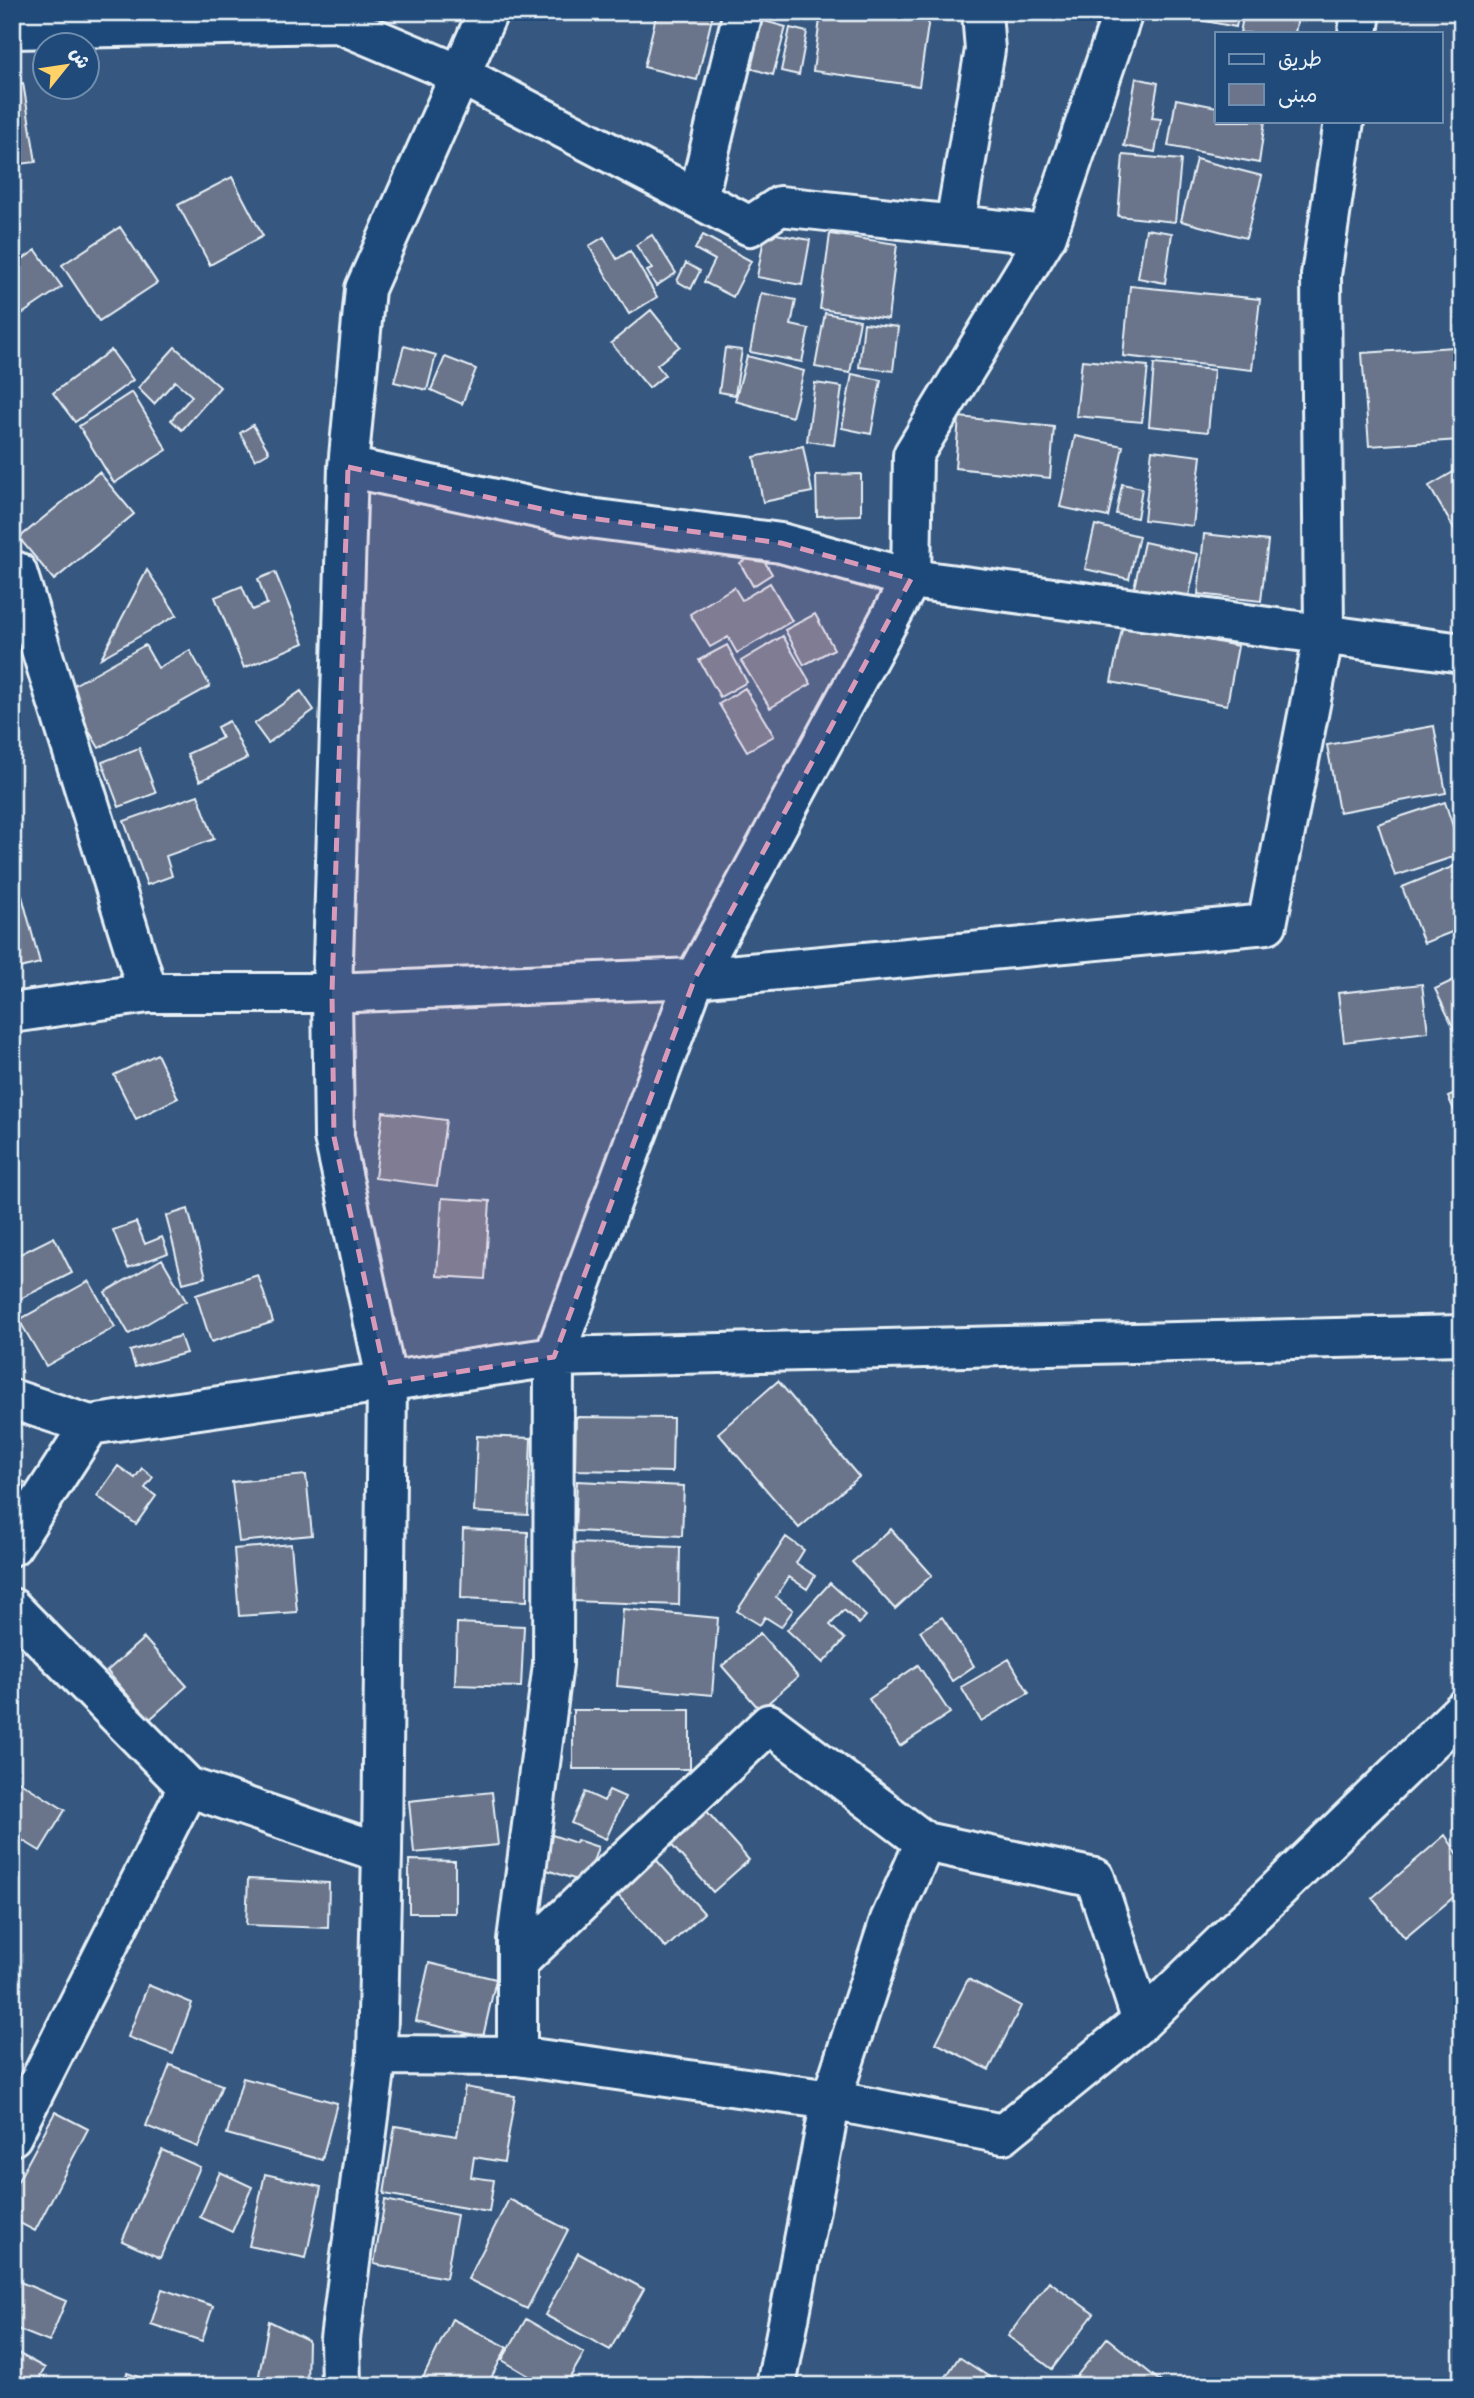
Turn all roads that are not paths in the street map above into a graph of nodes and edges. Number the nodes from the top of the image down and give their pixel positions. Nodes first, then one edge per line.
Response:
1 (488, 12) edge
2 (743, 12) edge
3 (982, 12) edge
4 (1123, 12) edge
5 (1361, 12) edge
6 (338, 18) edge
7 (12, 29) edge
8 (1358, 32) edge
9 (459, 74) junction
10 (1344, 122) edge
11 (698, 198) junction
12 (955, 224) junction
13 (1047, 235) junction
14 (348, 467) junction
15 (17, 572) dead end
16 (911, 579) junction
17 (1324, 633) junction
18 (1462, 653) edge
19 (695, 978) junction
20 (148, 993) junction
21 (332, 993) junction
22 (12, 1013) edge
23 (1462, 1335) edge
24 (554, 1357) junction
25 (387, 1383) junction
26 (12, 1399) edge
27 (90, 1425) junction
28 (12, 1546) edge
29 (12, 1608) edge
30 (1462, 1711) edge
31 (188, 1787) junction
32 (925, 1842) junction
33 (382, 1853) junction
34 (517, 1963) junction
35 (1142, 2021) junction
36 (377, 2055) junction
37 (517, 2056) junction
38 (831, 2100) junction
39 (12, 2136) edge
40 (341, 2386) edge
41 (776, 2386) edge

1 - 9 street
2 - 11 street
3 - 12 street
4 - 13 street
5 - 8 street
6 - 7 street
6 - 9 street
9 - 11 street
9 - 14 street
10 - 17 street
11 - 12 street
12 - 13 street
13 - 16 street
14 - 16 street
14 - 21 street
15 - 20 street
16 - 17 street
16 - 19 street
17 - 18 street
17 - 19 street
19 - 21 street
19 - 24 street
20 - 21 street
20 - 22 street
21 - 25 street
23 - 24 street
24 - 25 street
24 - 34 street
25 - 27 street
25 - 33 street
26 - 27 street
27 - 28 street
29 - 31 street
30 - 35 street
31 - 33 street
31 - 39 street
32 - 34 street
32 - 35 street
32 - 38 street
33 - 36 street
34 - 37 street
35 - 38 street
36 - 37 street
36 - 40 street
37 - 38 street
38 - 41 street

